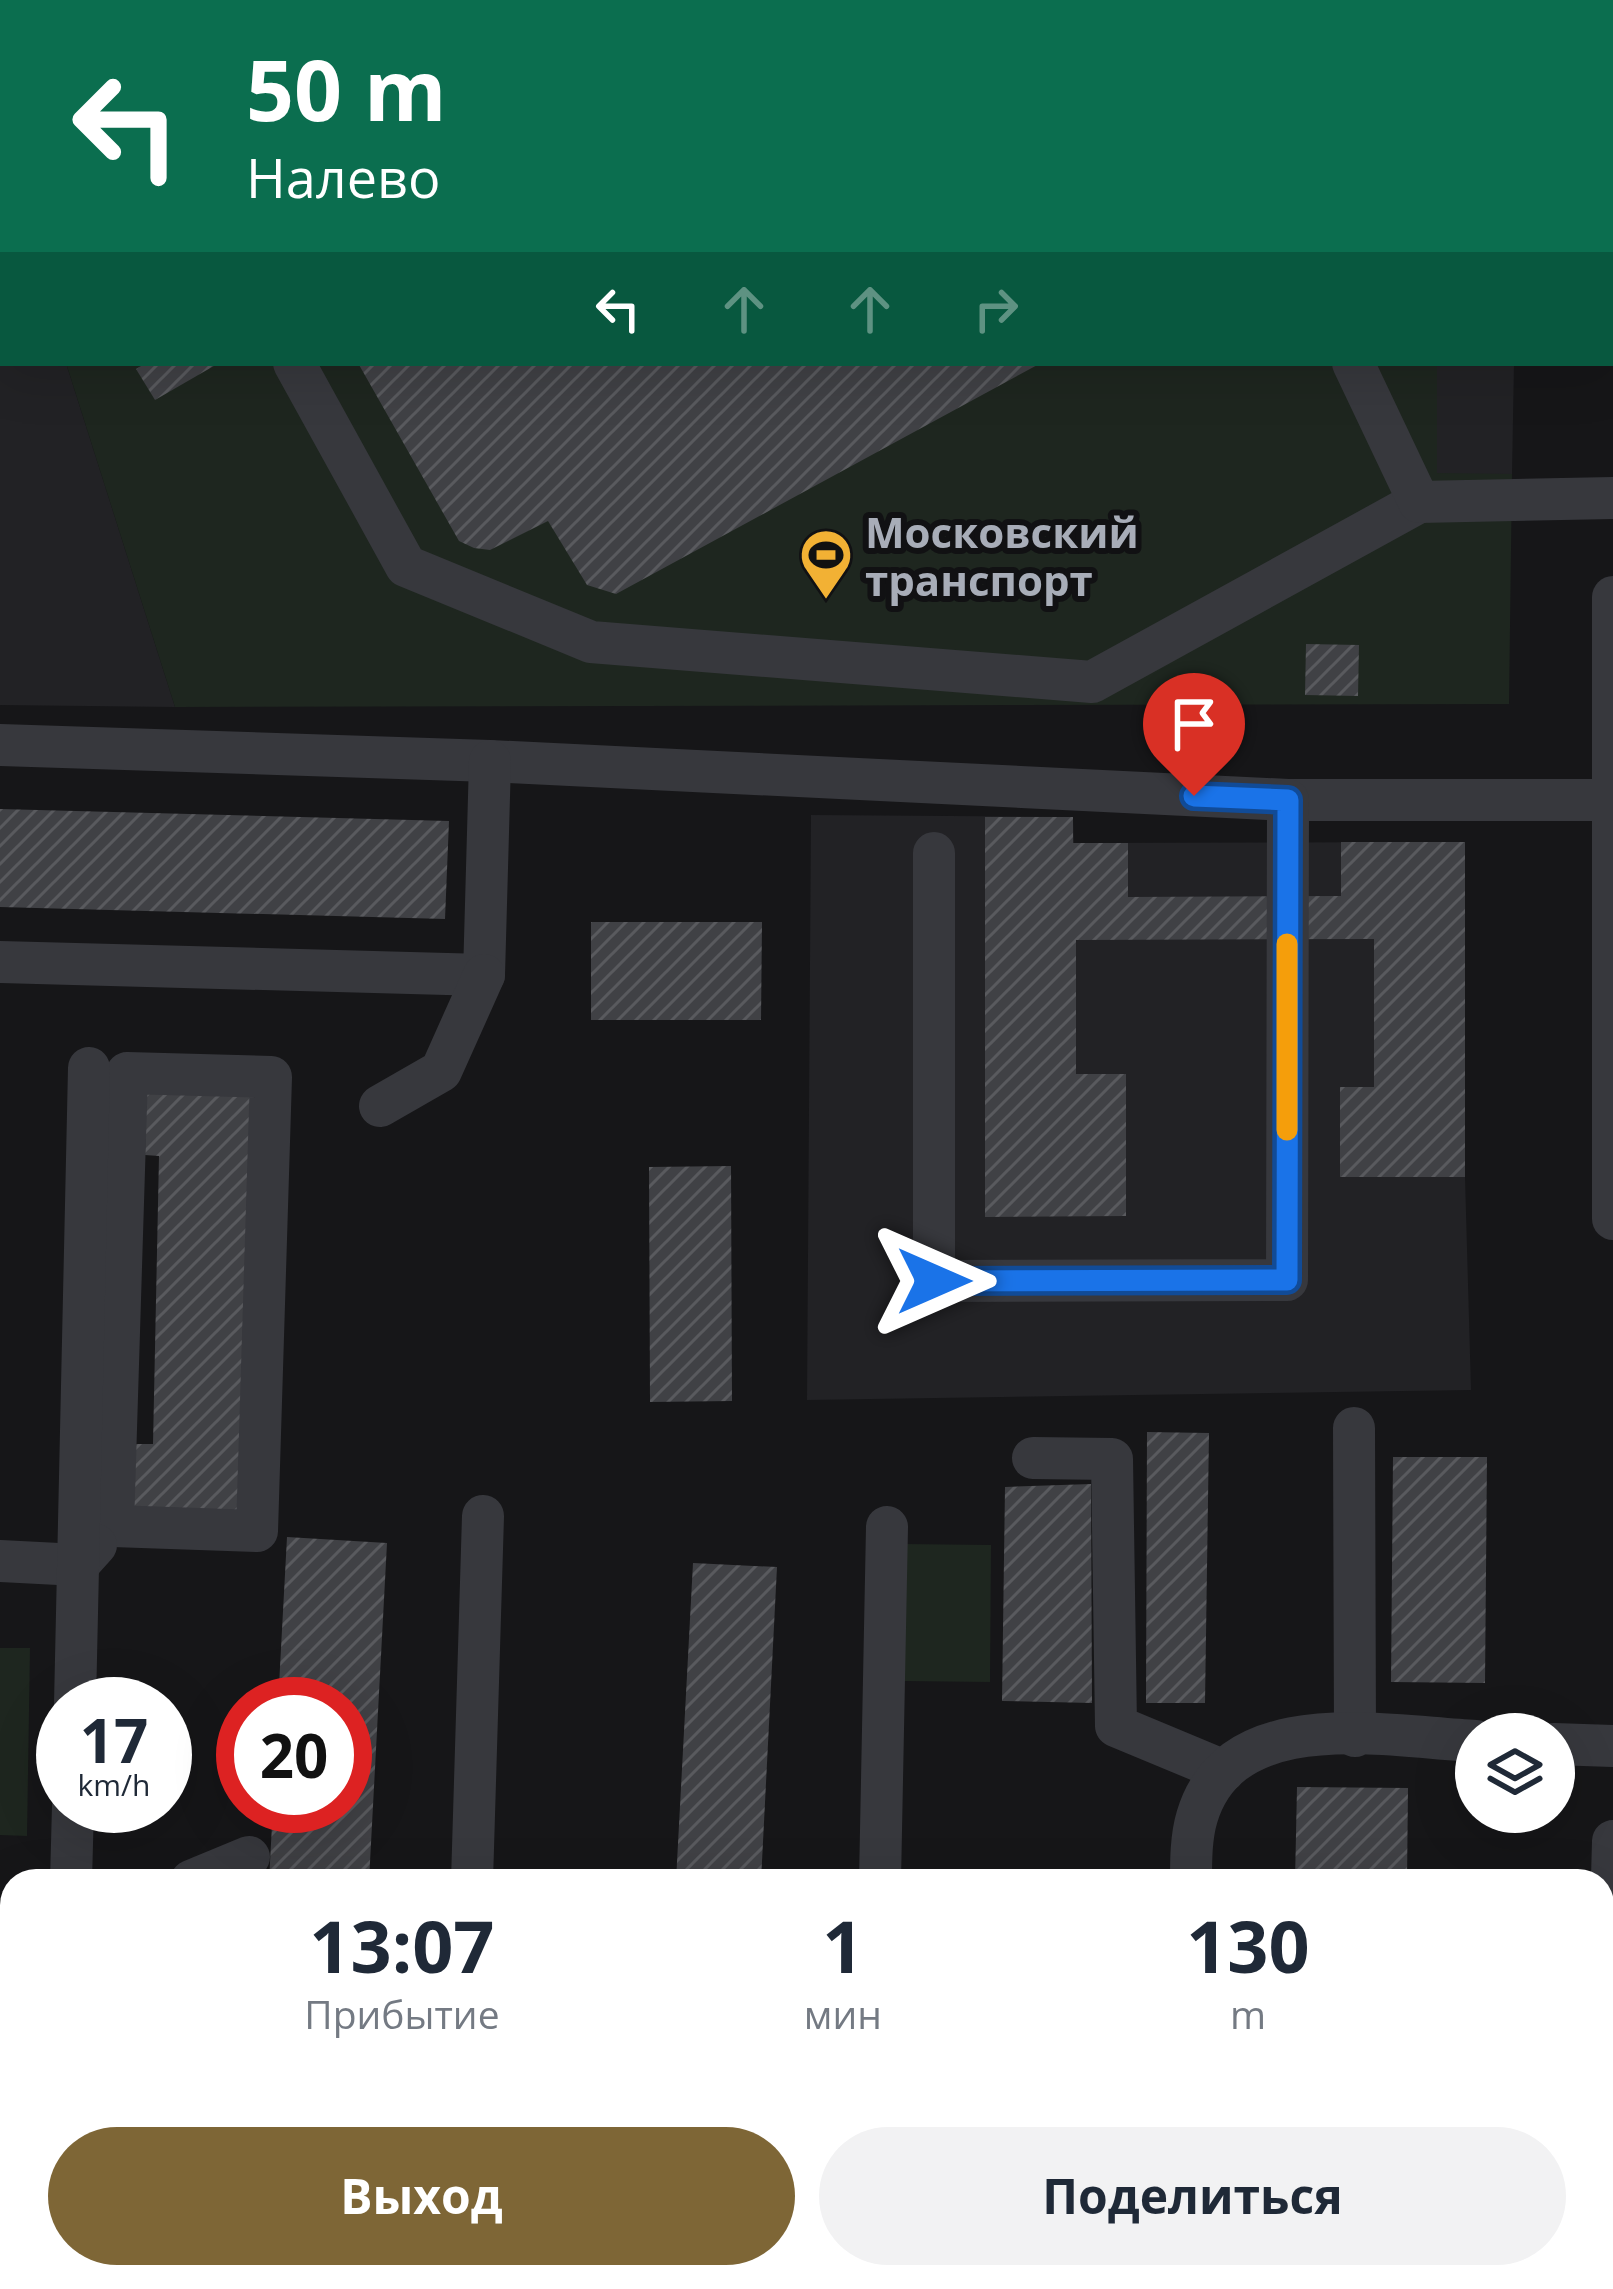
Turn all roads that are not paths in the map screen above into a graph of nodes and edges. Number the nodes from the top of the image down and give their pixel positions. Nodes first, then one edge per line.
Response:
1 (295, 366) edge
2 (1354, 366) edge
3 (1613, 498) edge
4 (1419, 502) junction
5 (1613, 597) edge
6 (0, 745) edge
7 (490, 761) junction
8 (1288, 800) junction
9 (1610, 800) edge
10 (934, 853) dead end
11 (1612, 902) edge
12 (0, 962) edge
13 (484, 975) junction
14 (89, 1068) dead end
15 (380, 1106) dead end
16 (1613, 1219) edge
17 (1354, 1427) dead end
18 (1034, 1458) dead end
19 (482, 1516) dead end
20 (113, 1526) junction
21 (887, 1527) dead end
22 (0, 1562) edge
23 (78, 1565) junction
24 (76, 1677) edge
25 (1355, 1736) junction
26 (1455, 1740) edge
27 (1575, 1745) edge
28 (1613, 1746) edge
29 (1224, 1771) junction
30 (72, 1833) edge
31 (249, 1857) dead end
32 (71, 1869) edge
33 (220, 1869) edge
34 (472, 1869) edge
35 (880, 1869) edge
36 (1191, 1869) edge

1 - 4 street
2 - 4 street
3 - 4 street
5 - 9 street
6 - 7 street
7 - 8 street
7 - 13 street
8 - 9 street
8 - 10 street
9 - 11 street
11 - 16 street
12 - 13 street
13 - 15 street
14 - 23 street
17 - 25 street
18 - 29 street
19 - 34 street
20 - 20 street
20 - 23 street
21 - 35 street
22 - 23 street
23 - 24 street
25 - 26 street
25 - 29 street
27 - 28 street
29 - 36 street
30 - 32 street
31 - 33 street

